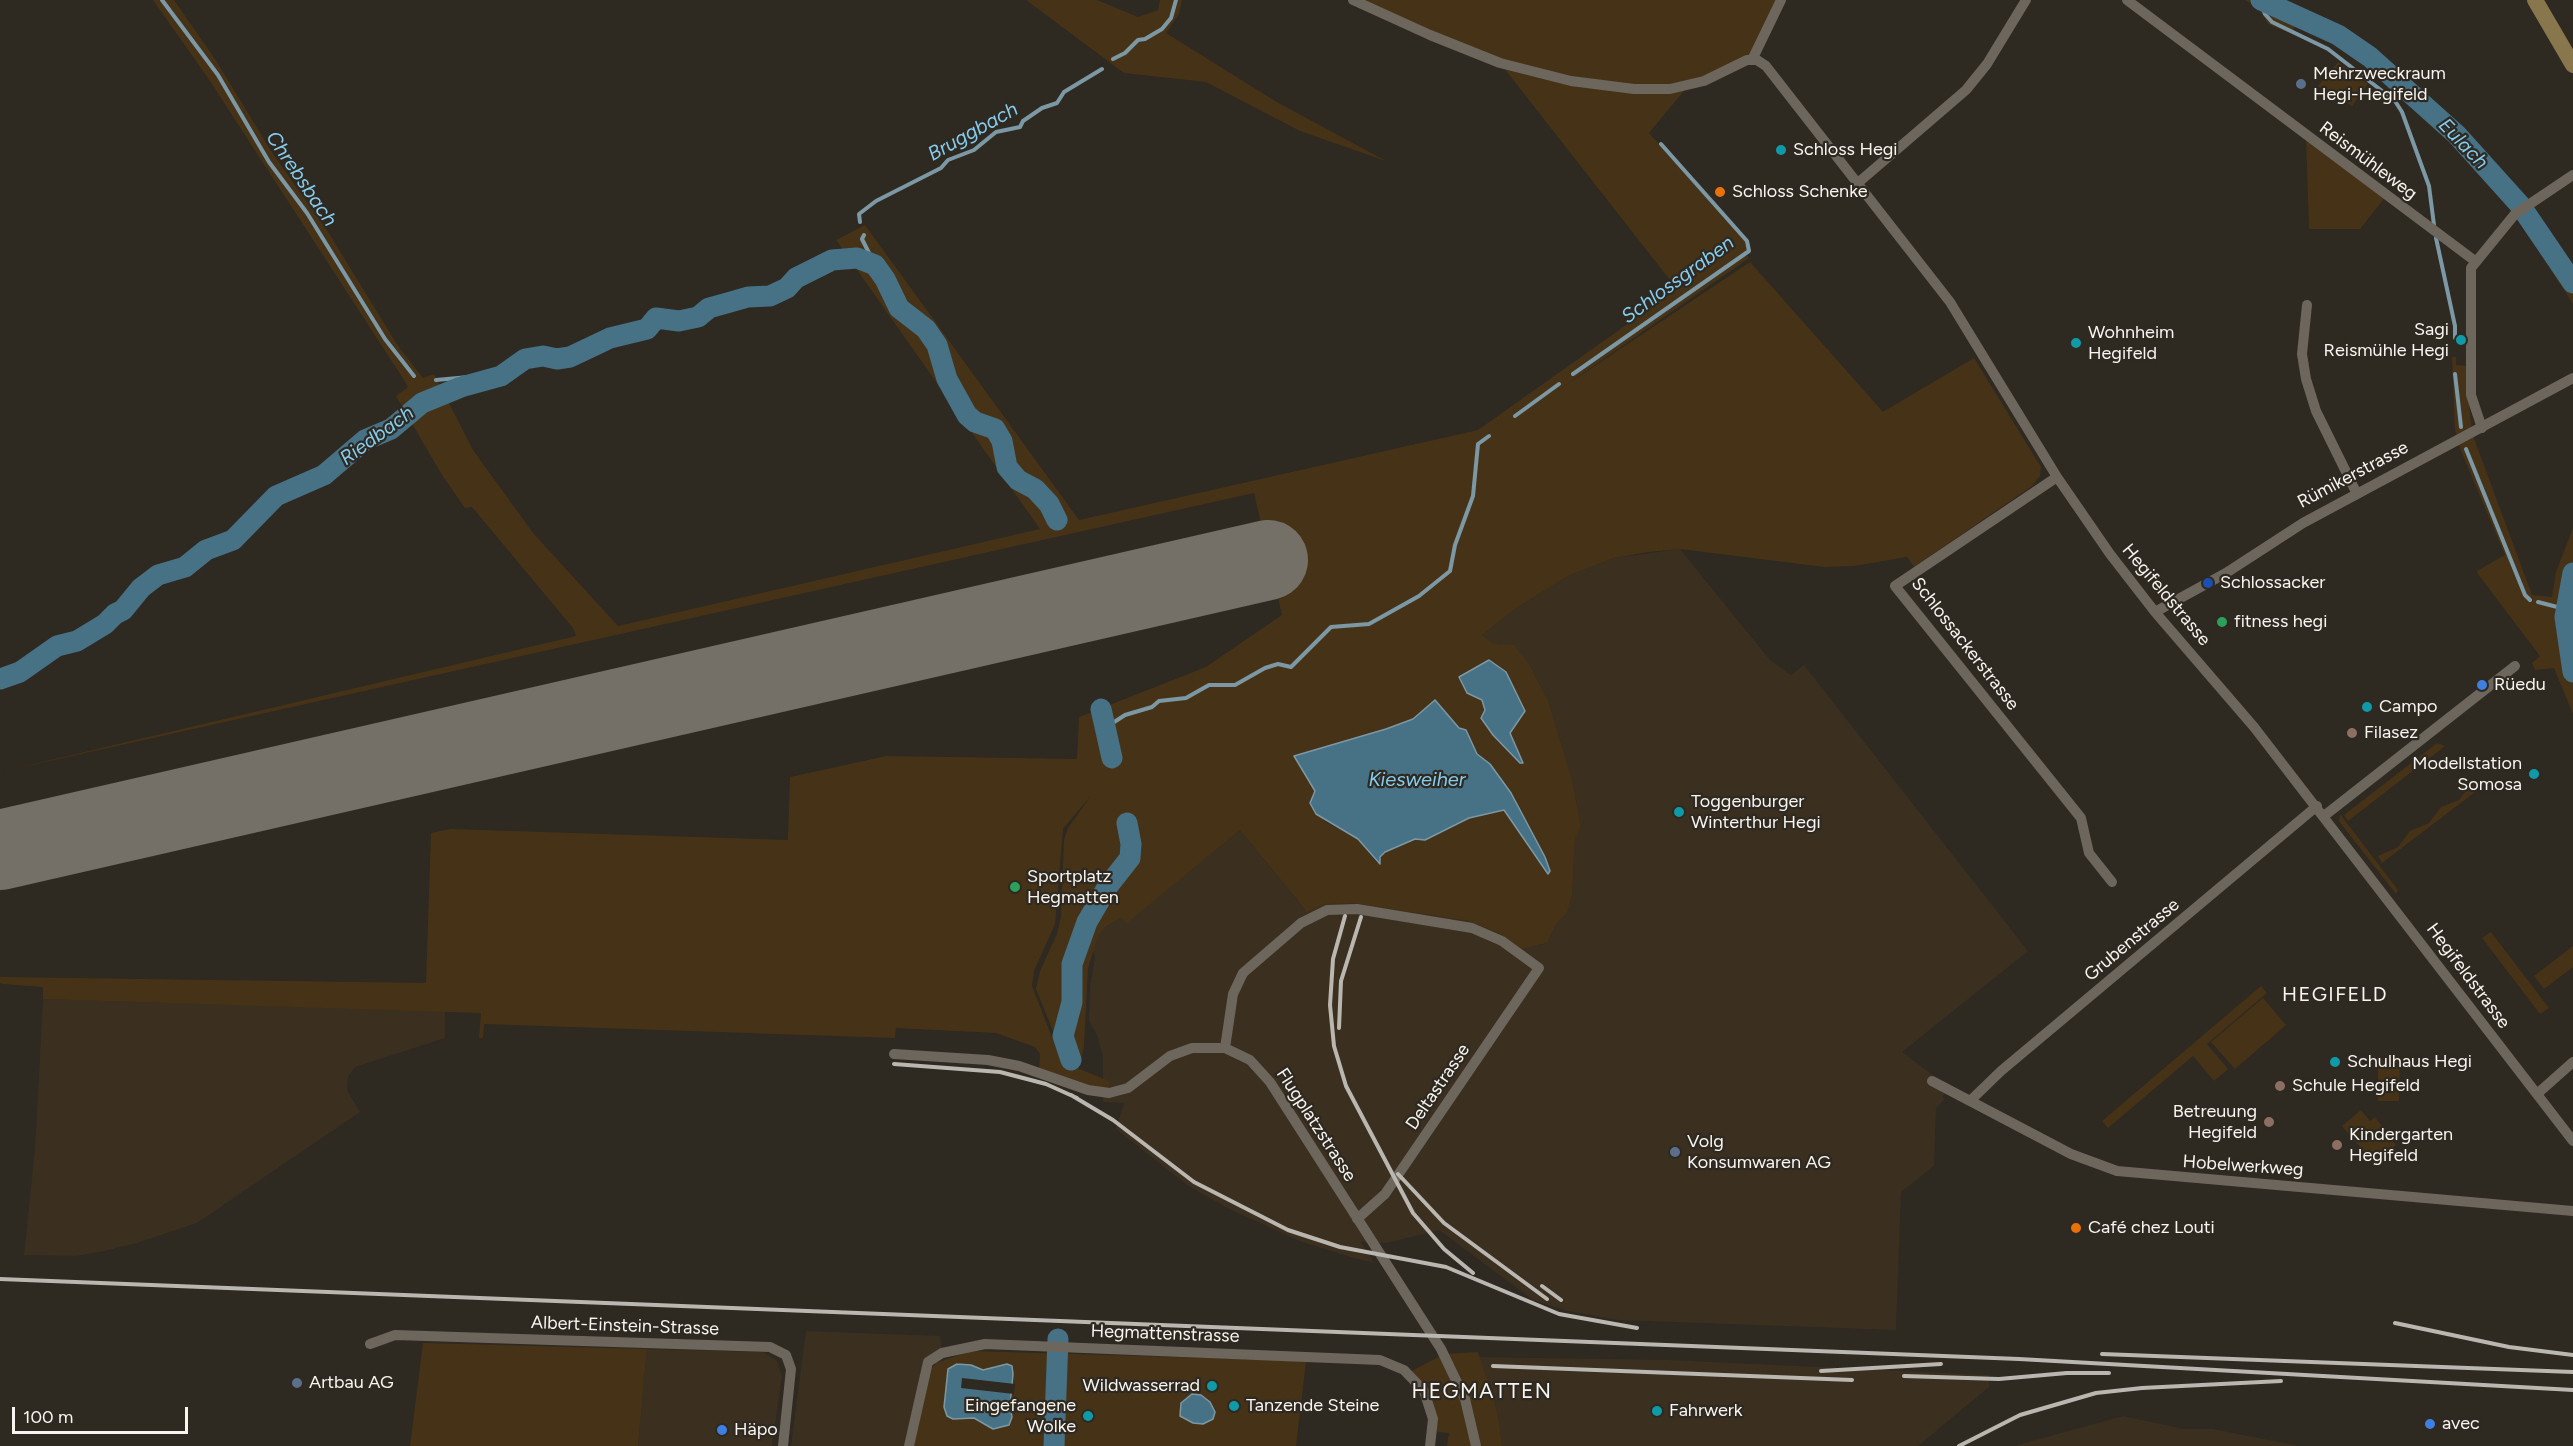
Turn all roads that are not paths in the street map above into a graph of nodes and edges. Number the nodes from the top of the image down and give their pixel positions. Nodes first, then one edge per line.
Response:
1 (1353, 0) edge
2 (1782, 0) edge
3 (2026, 0) edge
4 (2127, 0) edge
5 (2535, 0) edge
6 (1752, 60) junction
7 (2573, 65) edge
8 (2573, 175) edge
9 (1859, 182) junction
10 (2475, 261) junction
11 (2307, 305) dead end
12 (2573, 378) edge
13 (2482, 428) junction
14 (2057, 477) junction
15 (2357, 494) junction
16 (2155, 612) junction
17 (2515, 666) dead end
18 (2317, 806) junction
19 (2324, 816) junction
20 (2112, 882) dead end
21 (1225, 1048) junction
22 (894, 1054) dead end
23 (2573, 1062) edge
24 (1932, 1081) dead end
25 (2537, 1094) junction
26 (1970, 1101) junction
27 (2573, 1141) edge
28 (2573, 1211) edge
29 (1357, 1219) junction
30 (370, 1344) dead end
31 (783, 1446) edge
32 (909, 1446) edge
33 (1430, 1446) edge
34 (1476, 1446) edge

1 - 6 street
2 - 6 street
3 - 9 street
4 - 10 street, Reismühleweg
5 - 7 main road
6 - 9 street, Hegifeldstrasse
8 - 10 street
9 - 14 street, Hegifeldstrasse
10 - 13 street
11 - 15 street
12 - 13 street, Rümikerstrasse
13 - 15 street, Rümikerstrasse
14 - 16 street, Hegifeldstrasse
14 - 20 street, Schlossackerstrasse
15 - 16 street, Rümikerstrasse
16 - 18 street, Hegifeldstrasse
17 - 19 street
18 - 19 street, Hegifeldstrasse
18 - 26 street, Grubenstrasse
19 - 25 street, Hegifeldstrasse
21 - 22 street, Flugplatzstrasse
21 - 29 street, Flugplatzstrasse
21 - 29 street, Deltastrasse
23 - 25 street
24 - 26 street, Hobelwerkweg
25 - 27 street, Hegifeldstrasse
26 - 28 street, Hobelwerkweg
29 - 34 street, Flugplatzstrasse
30 - 31 street, Albert-Einstein-Strasse
32 - 33 street, Hegmattenstrasse

